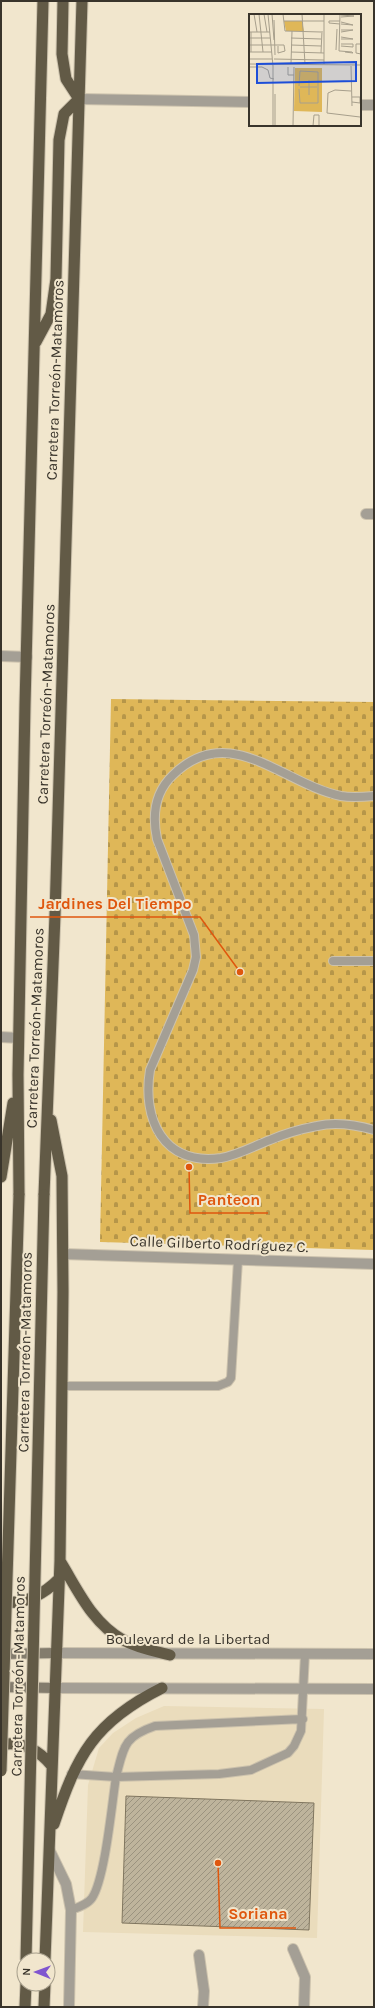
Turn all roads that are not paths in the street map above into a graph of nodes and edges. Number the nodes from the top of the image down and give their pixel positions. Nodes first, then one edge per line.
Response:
1 (43, 1) edge
2 (63, 1) edge
3 (82, 1) edge
4 (79, 99) junction
5 (249, 102) edge
6 (361, 105) edge
7 (374, 105) edge
8 (35, 343) junction
9 (1, 656) edge
10 (26, 657) junction
11 (374, 796) edge
12 (334, 961) dead end
13 (374, 962) edge
14 (1, 1037) edge
15 (19, 1038) junction
16 (18, 1075) junction
17 (47, 1105) junction
18 (374, 1130) edge
19 (1, 1177) edge
20 (63, 1254) junction
21 (238, 1260) junction
22 (374, 1264) edge
23 (61, 1386) junction
24 (60, 1561) junction
25 (59, 1579) junction
26 (1, 1602) edge
27 (56, 1653) junction
28 (1, 1654) edge
29 (305, 1654) junction
30 (374, 1654) edge
31 (170, 1655) junction
32 (1, 1687) edge
33 (55, 1688) junction
34 (162, 1688) junction
35 (304, 1688) junction
36 (374, 1689) edge
37 (303, 1720) junction
38 (1, 1745) edge
39 (52, 1766) junction
40 (1, 1771) edge
41 (72, 1774) junction
42 (116, 1778) junction
43 (50, 1836) junction
44 (49, 1849) junction
45 (71, 1910) junction
46 (293, 1949) dead end
47 (26, 1952) edge
48 (45, 1952) edge
49 (199, 1955) dead end
50 (26, 1992) edge
51 (44, 1992) edge
52 (25, 2007) edge
53 (44, 2007) edge
54 (69, 2007) edge
55 (203, 2007) edge
56 (304, 2007) edge

1 - 8 highway
2 - 4 highway
3 - 4 highway, Carretera Torreón-Matamoros
4 - 5 street
4 - 8 highway
4 - 17 highway, Carretera Torreón-Matamoros
6 - 7 street
8 - 10 highway
9 - 10 street
10 - 15 highway
11 - 18 lane
12 - 13 lane
14 - 15 street
15 - 16 highway
16 - 19 highway
16 - 40 highway, bridge
17 - 20 highway
17 - 47 highway, Carretera Torreón-Matamoros, bridge
20 - 21 street, Calle Gilberto Rodríguez C.
20 - 23 highway
21 - 22 street, Calle Gilberto Rodríguez C.
21 - 23 lane
23 - 24 highway
24 - 25 highway
24 - 31 highway
25 - 26 highway
25 - 27 highway
27 - 28 main road, Boulevard de la Libertad
27 - 31 street, Boulevard de la Libertad
27 - 33 highway
29 - 30 street, Boulevard de la Libertad
29 - 31 street, Boulevard de la Libertad
29 - 35 lane
32 - 33 main road
33 - 34 street
33 - 39 highway
34 - 35 street
34 - 41 highway
35 - 36 street
35 - 37 lane
37 - 42 lane
37 - 42 lane
38 - 39 highway
39 - 43 highway
41 - 42 lane
41 - 43 highway
42 - 45 lane
43 - 44 highway
44 - 45 street
44 - 48 highway
45 - 54 street
46 - 56 street
49 - 55 street
50 - 52 highway
51 - 53 highway

